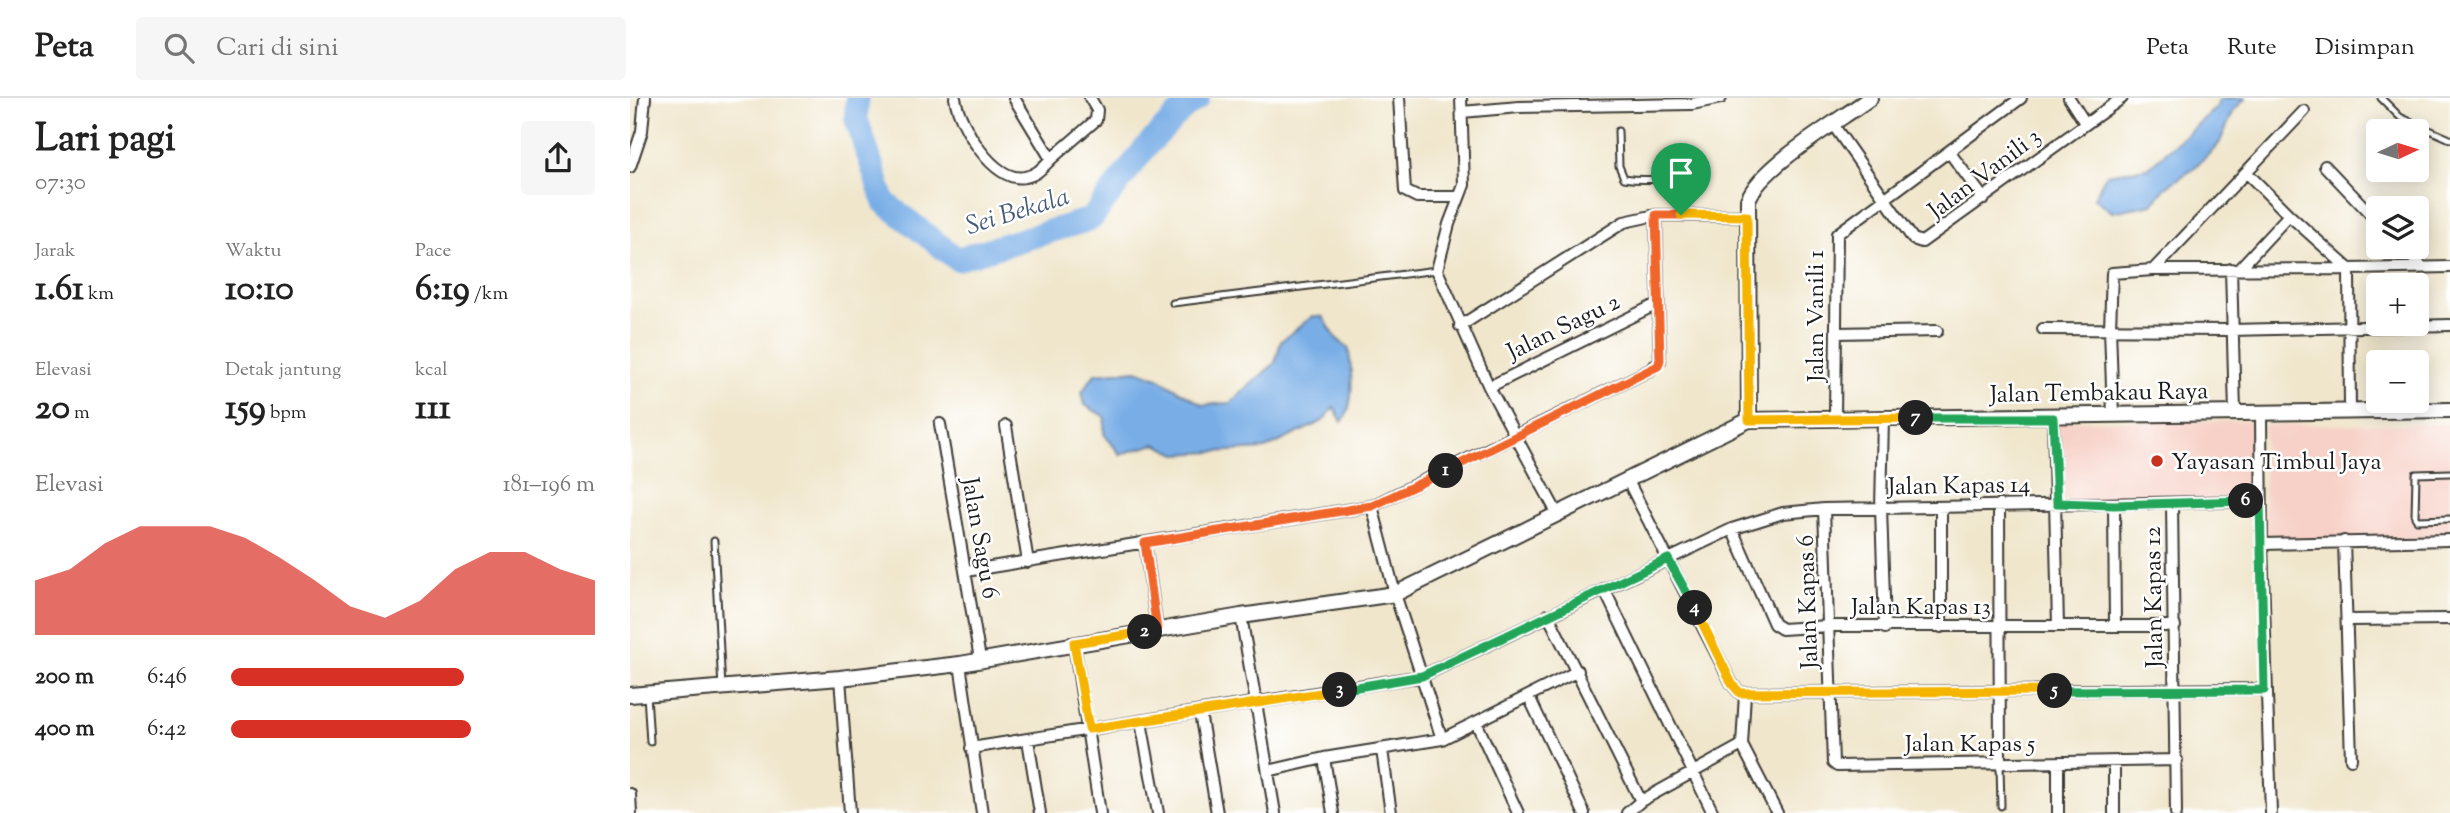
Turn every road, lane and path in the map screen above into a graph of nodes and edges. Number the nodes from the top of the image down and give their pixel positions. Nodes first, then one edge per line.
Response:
1 (645, 98) edge
2 (955, 98) edge
3 (1014, 98) edge
4 (1090, 98) edge
5 (1399, 98) edge
6 (1461, 98) edge
7 (1721, 98) edge
8 (2068, 98) edge
9 (2122, 98) edge
10 (2381, 98) edge
11 (2017, 99) edge
12 (1865, 100) edge
13 (1692, 101) edge
14 (1575, 102) edge
15 (1632, 102) edge
16 (1518, 103) edge
17 (2304, 111) dead end
18 (1462, 112) junction
19 (2085, 123) junction
20 (1833, 126) junction
21 (1618, 131) dead end
22 (2450, 139) edge
23 (1950, 153) junction
24 (1051, 159) junction
25 (2325, 166) dead end
26 (630, 167) edge
27 (2246, 172) junction
28 (1458, 197) junction
29 (1984, 199) junction
30 (1886, 200) junction
31 (2366, 209) edge
32 (1656, 215) junction
33 (1681, 215) junction
34 (2290, 215) junction
35 (1747, 216) junction
36 (2414, 259) edge
37 (2422, 267) junction
38 (2450, 267) edge
39 (2235, 269) junction
40 (2349, 269) junction
41 (1437, 270) junction
42 (2153, 270) junction
43 (1173, 303) dead end
44 (1657, 304) junction
45 (2450, 325) edge
46 (1460, 326) junction
47 (2349, 326) junction
48 (2109, 328) junction
49 (2043, 329) dead end
50 (2231, 330) junction
51 (1937, 331) dead end
52 (1837, 333) junction
53 (1489, 387) junction
54 (2450, 410) edge
55 (2350, 411) junction
56 (2235, 412) junction
57 (2261, 412) junction
58 (2113, 416) junction
59 (1835, 417) junction
60 (1882, 418) junction
61 (2053, 418) junction
62 (1749, 420) junction
63 (940, 424) dead end
64 (1006, 426) dead end
65 (1515, 438) junction
66 (2450, 473) edge
67 (1628, 479) junction
68 (2260, 501) junction
69 (2057, 503) junction
70 (2172, 504) junction
71 (1999, 505) junction
72 (2114, 505) junction
73 (1372, 506) junction
74 (1881, 508) junction
75 (1941, 508) junction
76 (1824, 509) junction
77 (1557, 513) junction
78 (2450, 519) edge
79 (1732, 529) junction
80 (2450, 540) edge
81 (713, 541) dead end
82 (2344, 541) junction
83 (1145, 543) junction
84 (2262, 544) junction
85 (1668, 559) junction
86 (1028, 562) junction
87 (966, 571) junction
88 (1604, 589) junction
89 (1395, 594) junction
90 (1548, 615) junction
91 (1241, 616) junction
92 (2348, 620) junction
93 (2450, 620) edge
94 (2115, 625) junction
95 (1829, 626) junction
96 (2058, 626) junction
97 (2175, 626) junction
98 (1941, 627) junction
99 (1998, 627) junction
100 (1885, 628) junction
101 (1157, 630) junction
102 (1074, 643) junction
103 (980, 659) junction
104 (960, 664) junction
105 (1578, 671) junction
106 (1422, 676) junction
107 (840, 678) junction
108 (722, 688) junction
109 (2176, 690) junction
110 (2264, 690) junction
111 (2000, 691) junction
112 (647, 694) junction
113 (1745, 694) junction
114 (1832, 694) junction
115 (630, 695) edge
116 (1529, 697) junction
117 (1258, 703) junction
118 (1200, 713) junction
119 (1141, 722) junction
120 (1476, 722) junction
121 (1089, 729) junction
122 (1442, 739) junction
123 (1028, 740) junction
124 (649, 742) dead end
125 (1742, 745) junction
126 (971, 748) junction
127 (1382, 750) junction
128 (1324, 758) junction
129 (2351, 759) dead end
130 (2177, 760) junction
131 (2114, 763) junction
132 (2057, 764) junction
133 (2000, 765) junction
134 (1268, 771) junction
135 (1693, 774) junction
136 (630, 794) edge
137 (1641, 801) junction
138 (2001, 806) dead end
139 (631, 813) edge
140 (850, 813) edge
141 (982, 813) edge
142 (1040, 813) edge
143 (1100, 813) edge
144 (1158, 813) edge
145 (1217, 813) edge
146 (1275, 813) edge
147 (1333, 813) edge
148 (1391, 813) edge
149 (1518, 813) edge
150 (1584, 813) edge
151 (1627, 813) edge
152 (1713, 813) edge
153 (1777, 813) edge
154 (2058, 813) edge
155 (2114, 813) edge
156 (2176, 813) edge
157 (2271, 813) edge

1 - 26 street
2 - 24 street
3 - 24 street
4 - 24 street
5 - 28 street
6 - 18 street
7 - 13 street
8 - 19 street
9 - 19 street, Jalan Vanili 3
10 - 22 lane
11 - 23 street, Jalan Vanili 1
12 - 20 street
13 - 15 street
14 - 15 street
14 - 16 street
16 - 18 street
17 - 27 street
18 - 28 street
19 - 29 street, Jalan Vanili 3
20 - 30 street, Jalan Vanili 3
20 - 35 street
21 - 33 lane
23 - 29 street
23 - 30 street, Jalan Vanili 1
25 - 31 street
27 - 34 street
27 - 42 street
28 - 41 street
29 - 30 street, Jalan Vanili 3
30 - 52 street, Jalan Vanili 1
32 - 33 street
32 - 44 street
32 - 46 street
33 - 35 street
34 - 39 street
34 - 40 street
35 - 62 street
36 - 37 street
37 - 38 street
37 - 40 street
39 - 40 street
39 - 42 street
39 - 50 street
40 - 47 street
41 - 43 lane
41 - 46 street
42 - 48 street
44 - 53 street, Jalan Sagu 2
44 - 65 street
45 - 47 street
46 - 53 street
47 - 50 street
47 - 55 street
48 - 49 street
48 - 50 street
48 - 58 street
50 - 56 street
51 - 52 street
52 - 59 street, Jalan Vanili 1
53 - 65 street
54 - 55 street, Jalan Tembakau Raya
55 - 57 street, Jalan Tembakau Raya
56 - 57 street, Jalan Tembakau Raya
56 - 58 street, Jalan Tembakau Raya
57 - 68 street
58 - 61 street, Jalan Tembakau Raya
59 - 60 street, Jalan Tembakau Raya
59 - 62 street, Jalan Tembakau Raya
60 - 61 street, Jalan Tembakau Raya
60 - 74 street
61 - 69 street
62 - 67 street
63 - 87 street, Jalan Sagu 6
64 - 86 street
65 - 73 street
65 - 77 street
66 - 78 lane
67 - 77 street
67 - 85 street
68 - 70 street, Jalan Kapas 14
68 - 84 street
69 - 71 street, Jalan Kapas 14
69 - 72 street, Jalan Kapas 14
69 - 96 street
70 - 72 street, Jalan Kapas 14
70 - 97 street, Jalan Kapas 12
71 - 75 street, Jalan Kapas 14
71 - 99 street
72 - 94 street
73 - 83 street
73 - 89 street
74 - 75 street, Jalan Kapas 14
74 - 76 street, Jalan Kapas 14
74 - 100 street
75 - 98 street
76 - 79 street, Jalan Kapas 14
76 - 95 street, Jalan Kapas 6
77 - 89 street
79 - 85 street, Jalan Kapas 14
79 - 95 street, Jalan Kapas 13
80 - 82 street
81 - 108 lane
82 - 84 street
82 - 92 street
83 - 86 street
83 - 101 street
84 - 110 street
85 - 88 street, Jalan Kapas 14
85 - 113 street
86 - 87 street
87 - 103 street, Jalan Sagu 6
88 - 90 street, Jalan Kapas 14
88 - 135 street
89 - 91 street
89 - 106 street
90 - 105 street
90 - 106 street, Jalan Kapas 14
91 - 101 street
91 - 117 street
92 - 93 street
92 - 129 street
94 - 96 street, Jalan Kapas 13
94 - 97 street, Jalan Kapas 13
95 - 100 street, Jalan Kapas 13
95 - 114 street, Jalan Kapas 6
96 - 99 street, Jalan Kapas 13
97 - 109 street, Jalan Kapas 12
98 - 99 street, Jalan Kapas 13
98 - 100 street, Jalan Kapas 13
99 - 111 street
101 - 102 street
102 - 103 street
102 - 121 street
103 - 104 street
104 - 107 street
104 - 126 street
105 - 116 street
105 - 137 street
106 - 117 street, Jalan Kapas 14
106 - 122 street
107 - 108 street
107 - 140 street
108 - 112 street
109 - 110 street
109 - 111 street
109 - 130 street, Jalan Kapas 12
110 - 157 street
111 - 114 street
111 - 133 street
112 - 115 street
112 - 124 lane
113 - 114 street
113 - 125 street
114 - 133 street, Jalan Kapas 5
116 - 120 street
116 - 150 street
117 - 118 street, Jalan Kapas 14
117 - 134 street
118 - 119 street, Jalan Kapas 14
118 - 145 street
119 - 121 street, Jalan Kapas 14
119 - 144 street
120 - 122 street
120 - 149 street
121 - 123 street, Jalan Kapas 14
121 - 143 street
122 - 127 street
123 - 126 street, Jalan Kapas 14
123 - 142 street
125 - 135 street
125 - 153 street
126 - 141 street
127 - 128 street
127 - 148 street
128 - 134 street
128 - 147 street
130 - 131 street, Jalan Kapas 5
130 - 156 street, Jalan Kapas 12
131 - 132 street, Jalan Kapas 5
131 - 155 street
132 - 133 street, Jalan Kapas 5
132 - 154 street
133 - 138 lane
134 - 146 street
135 - 137 street
135 - 152 street
136 - 139 street
137 - 151 street

